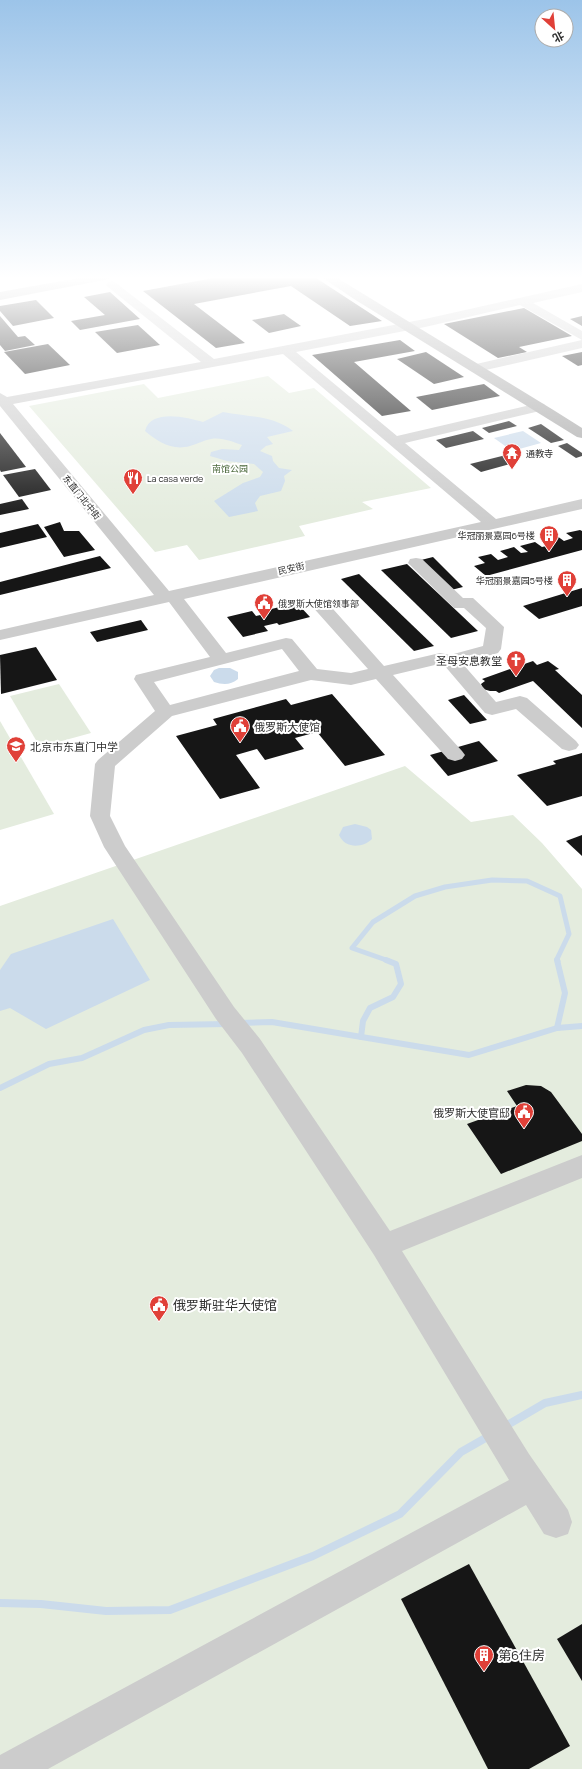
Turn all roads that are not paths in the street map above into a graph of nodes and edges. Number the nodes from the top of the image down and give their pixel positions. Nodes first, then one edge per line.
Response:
1 (206, 359) edge
2 (237, 359) edge
3 (296, 359) edge
4 (472, 359) edge
5 (518, 359) edge
6 (479, 362) junction
7 (211, 363) junction
8 (494, 364) junction
9 (512, 374) dead end
10 (1, 400) edge
11 (539, 407) junction
12 (582, 434) edge
13 (393, 441) junction
14 (582, 504) edge
15 (492, 523) junction
16 (416, 563) dead end
17 (169, 596) junction
18 (319, 604) dead end
19 (0, 635) edge
20 (221, 659) junction
21 (450, 661) junction
22 (381, 672) junction
23 (311, 674) junction
24 (165, 712) junction
25 (569, 745) dead end
26 (454, 755) dead end
27 (582, 1166) edge
28 (384, 1246) junction
29 (525, 1475) junction
30 (556, 1522) dead end
31 (11, 1769) edge

1 - 7 street
2 - 7 street
3 - 13 street
4 - 6 main road
5 - 8 street
6 - 8 street
6 - 11 main road
7 - 10 street
8 - 9 main road
10 - 17 street, 东直门北中街
11 - 12 main road
11 - 13 street
13 - 15 street
14 - 15 street, 民安街
15 - 17 street, 民安街
16 - 21 street
17 - 19 street, 民安街
17 - 20 street, 东直门北中街
18 - 22 street
20 - 23 street
20 - 24 street
21 - 22 street
21 - 25 street
22 - 23 street
22 - 26 street
23 - 24 street
24 - 28 street
27 - 28 street
28 - 29 street
29 - 30 street
29 - 31 street

